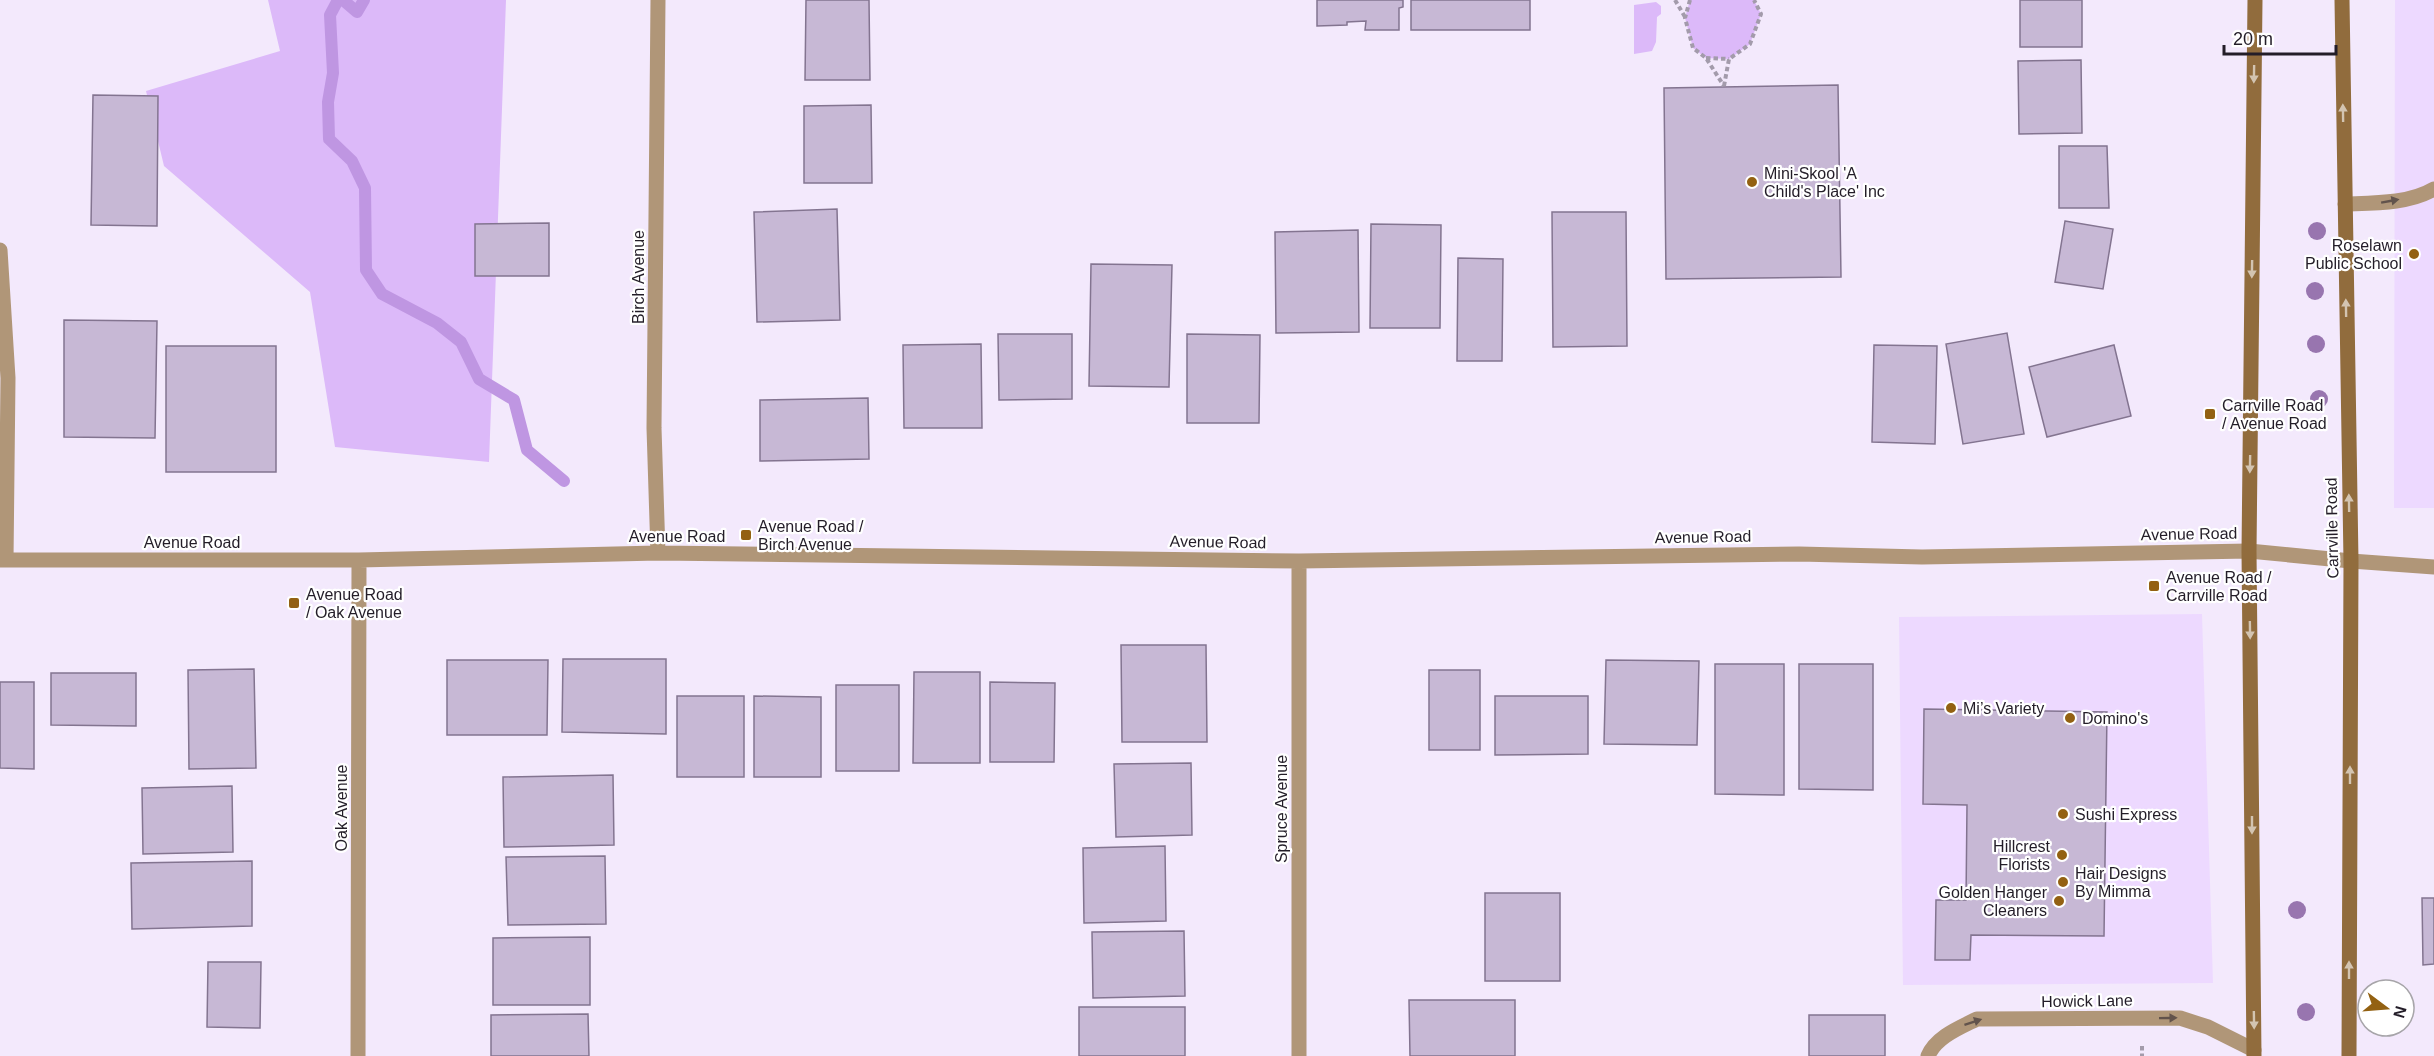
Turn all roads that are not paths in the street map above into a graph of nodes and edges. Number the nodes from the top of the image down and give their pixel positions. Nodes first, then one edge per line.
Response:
1 (658, 0) edge
2 (2255, 0) edge
3 (2342, 0) edge
4 (2434, 189) edge
5 (2345, 204) junction
6 (0, 250) edge
7 (2249, 551) junction
8 (658, 553) junction
9 (3, 560) edge
10 (359, 560) junction
11 (1299, 561) junction
12 (2351, 561) junction
13 (2434, 567) edge
14 (2254, 1053) edge
15 (358, 1056) edge
16 (1299, 1056) edge
17 (1928, 1056) edge
18 (2349, 1056) edge

1 - 8 street, Birch Avenue
2 -> 7 main road
5 -> 3 main road, Carrville Road
5 -> 4 street
12 -> 5 main road, Carrville Road
6 - 9 street
7 - 11 street, Avenue Road
7 - 12 street, Avenue Road
7 -> 14 main road
8 - 10 street, Avenue Road
8 - 11 street, Avenue Road
9 - 10 street, Avenue Road
10 - 15 street, Oak Avenue
11 - 16 street, Spruce Avenue
12 - 13 street, Avenue Road
18 -> 12 main road, Carrville Road
17 -> 14 street, Howick Lane

